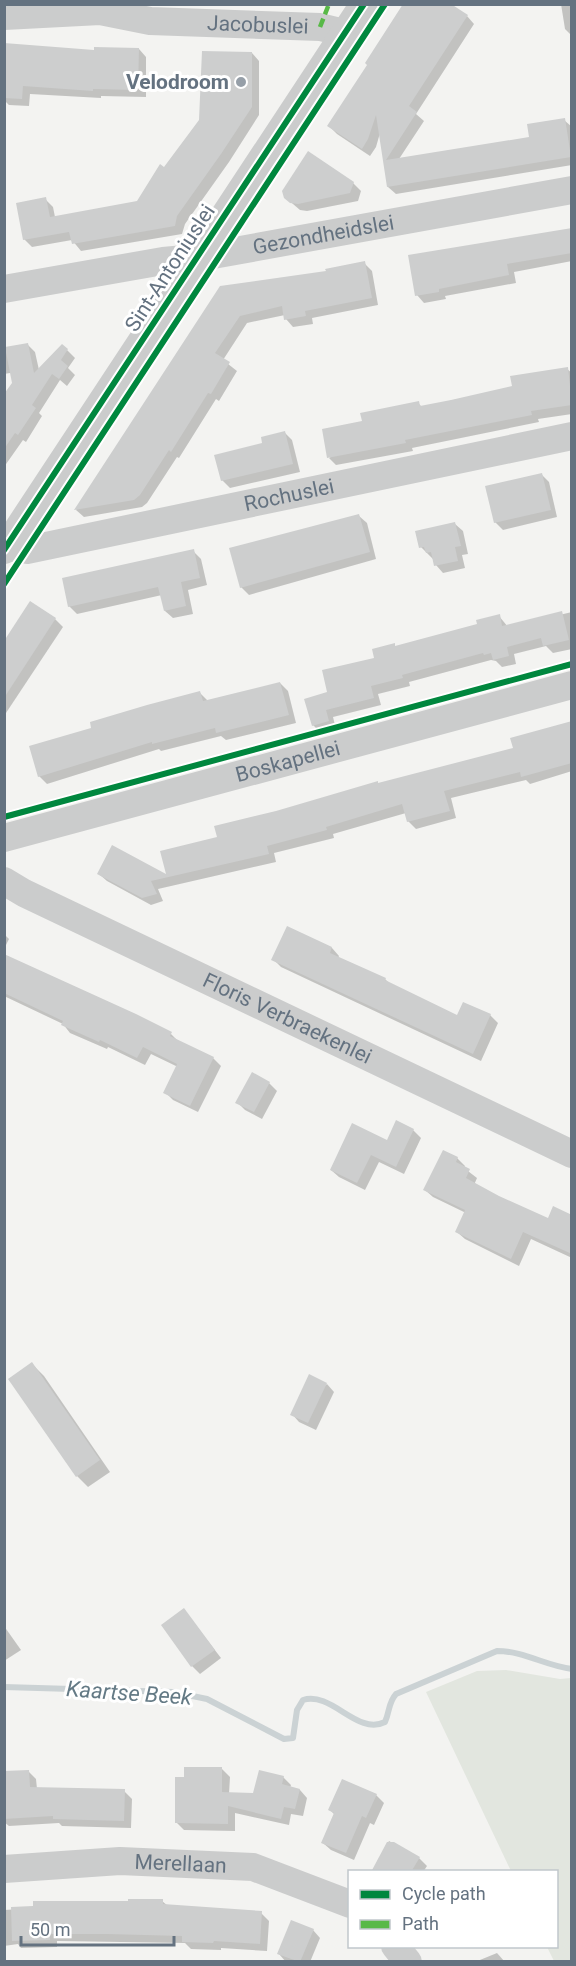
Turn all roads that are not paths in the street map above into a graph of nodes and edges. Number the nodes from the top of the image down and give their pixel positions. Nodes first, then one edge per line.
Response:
1 (363, 4) edge
2 (108, 8) edge
3 (50, 10) edge
4 (4, 16) edge
5 (345, 33) junction
6 (572, 190) edge
7 (196, 258) junction
8 (4, 290) edge
9 (572, 436) edge
10 (6, 548) edge
11 (572, 685) edge
12 (4, 838) edge
13 (4, 881) edge
14 (572, 1155) edge
15 (4, 1869) edge
16 (348, 1903) edge
17 (396, 1948) edge
18 (408, 1962) edge

1 - 5 street, Sint-Antoniuslei
2 - 3 street, Jacobuslei
2 - 5 street, Jacobuslei
3 - 4 street, Jacobuslei
5 - 7 street, Sint-Antoniuslei
6 - 7 street, Gezondheidslei
7 - 8 street, Gezondheidslei
7 - 10 street, Sint-Antoniuslei
9 - 10 street, Rochuslei
11 - 12 street, Boskapellei
13 - 14 street, Floris Verbraekenlei
15 - 16 street, Merellaan
17 - 18 street

